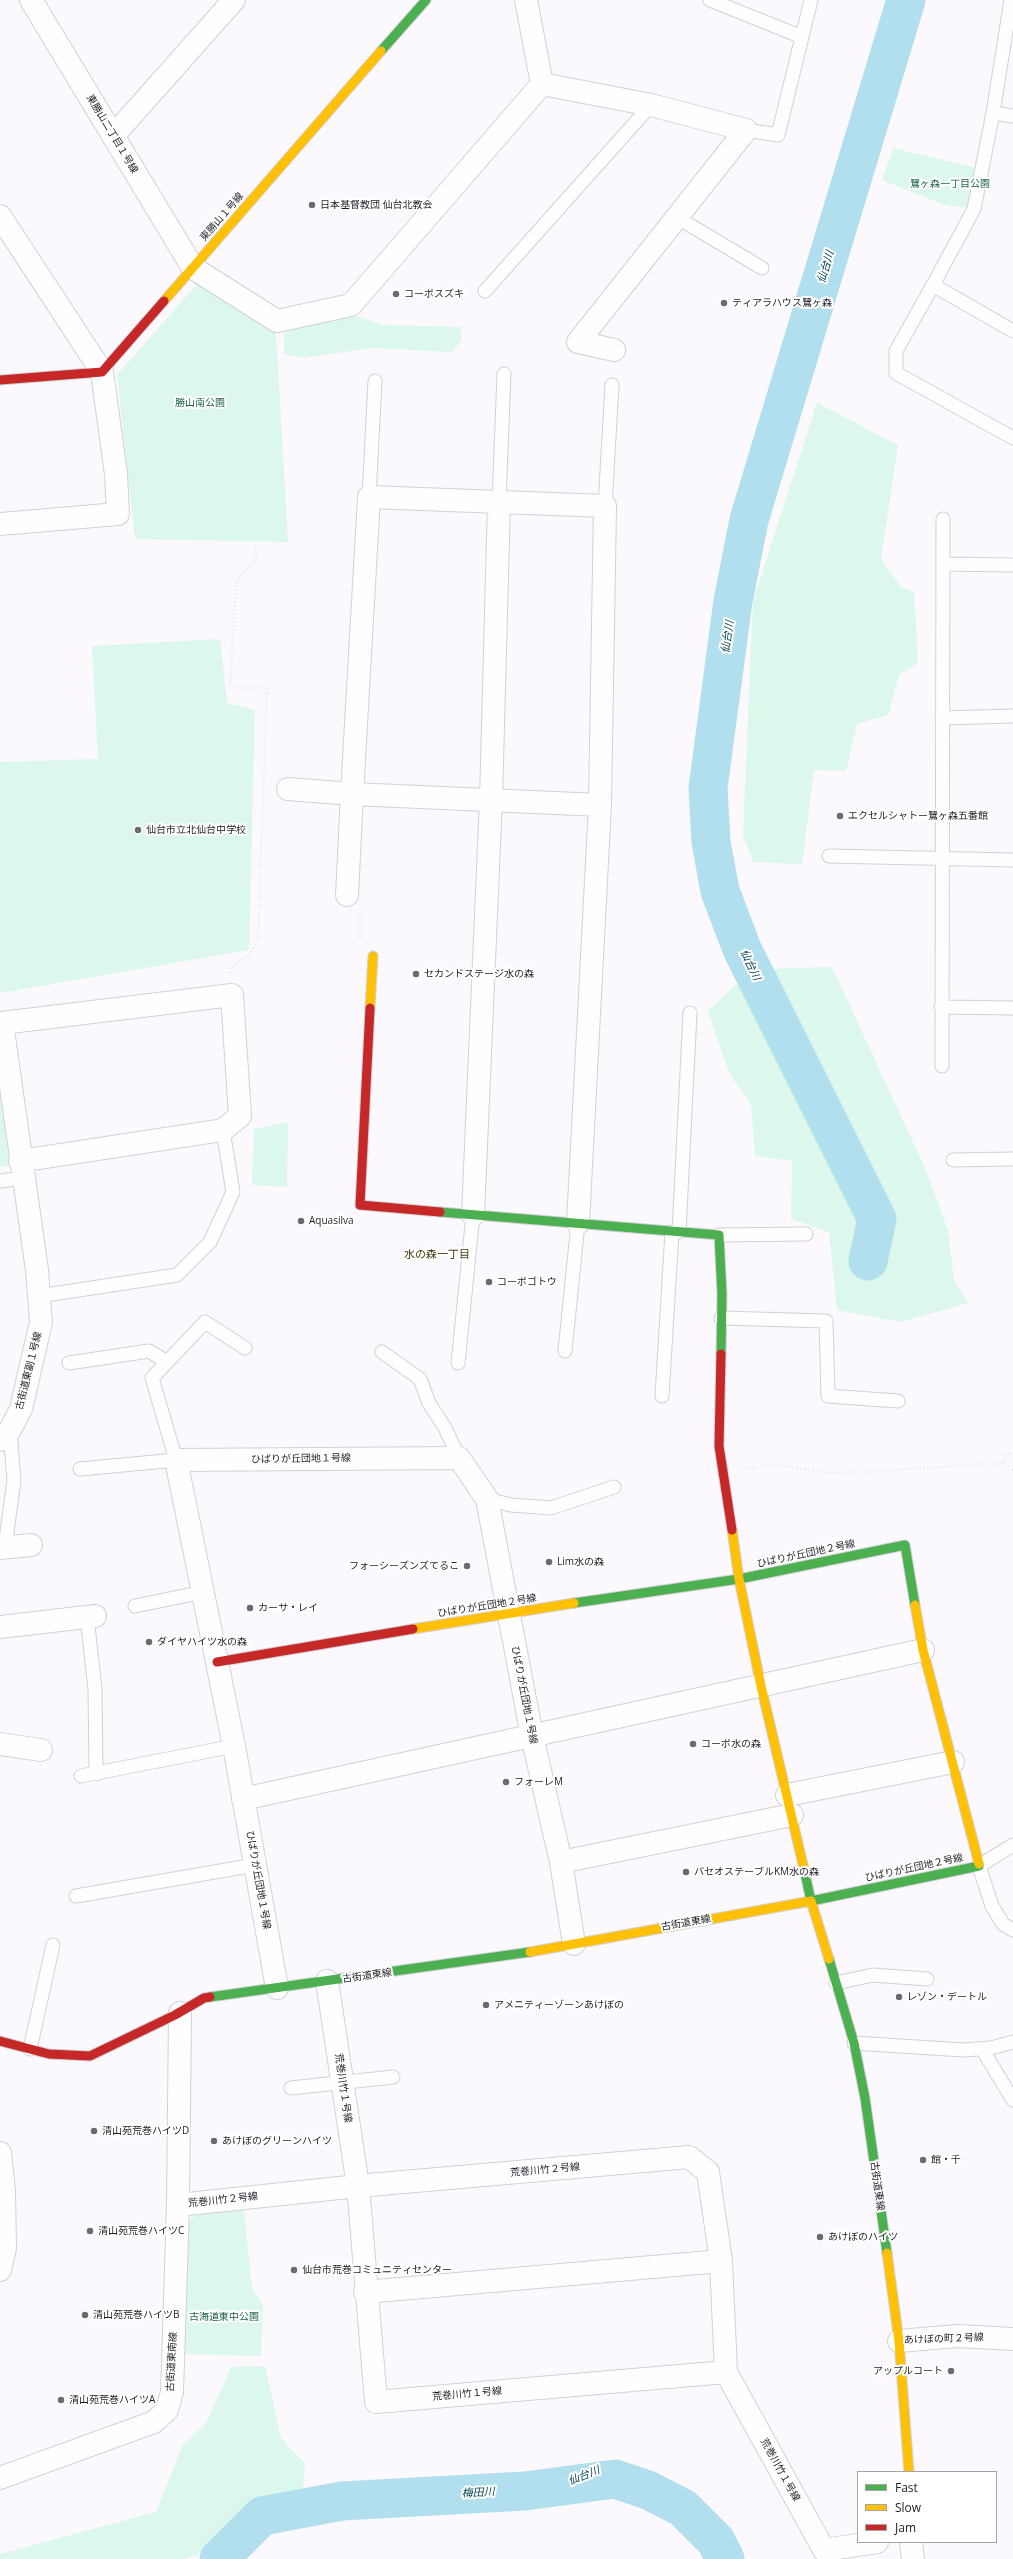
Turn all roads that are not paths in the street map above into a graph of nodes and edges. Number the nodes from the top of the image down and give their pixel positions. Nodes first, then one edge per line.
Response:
1 (234, 0) edge
2 (426, 0) edge
3 (526, 0) edge
4 (710, 0) edge
5 (811, 0) edge
6 (1011, 0) edge
7 (40, 4) edge
8 (802, 37) junction
9 (542, 84) junction
10 (651, 105) junction
11 (993, 112) junction
12 (1013, 116) edge
13 (746, 130) junction
14 (114, 135) junction
15 (0, 216) edge
16 (678, 218) junction
17 (193, 268) junction
18 (762, 268) dead end
19 (933, 285) junction
20 (485, 291) dead end
21 (1013, 331) edge
22 (614, 350) dead end
23 (102, 372) junction
24 (504, 374) dead end
25 (0, 380) edge
26 (375, 381) dead end
27 (612, 385) dead end
28 (1013, 438) edge
29 (369, 497) junction
30 (499, 502) junction
31 (604, 506) junction
32 (943, 520) dead end
33 (0, 524) edge
34 (943, 564) junction
35 (1013, 565) edge
36 (1013, 716) edge
37 (942, 718) junction
38 (288, 789) dead end
39 (352, 794) junction
40 (491, 799) junction
41 (600, 804) junction
42 (829, 856) dead end
43 (942, 860) junction
44 (1013, 860) edge
45 (354, 900) road end
46 (373, 956) dead end
47 (941, 1007) junction
48 (1013, 1008) edge
49 (690, 1013) dead end
50 (1, 1023) edge
51 (942, 1066) dead end
52 (224, 1130) junction
53 (1013, 1159) edge
54 (953, 1160) dead end
55 (22, 1170) junction
56 (0, 1181) edge
57 (472, 1215) junction
58 (578, 1222) junction
59 (676, 1232) junction
60 (806, 1234) dead end
61 (719, 1235) junction
62 (39, 1296) junction
63 (721, 1318) junction
64 (245, 1348) dead end
65 (565, 1351) dead end
66 (382, 1352) dead end
67 (167, 1362) junction
68 (69, 1363) dead end
69 (458, 1363) dead end
70 (662, 1396) dead end
71 (898, 1401) dead end
72 (5, 1435) edge
73 (459, 1458) junction
74 (176, 1460) junction
75 (80, 1469) dead end
76 (614, 1487) dead end
77 (487, 1499) junction
78 (31, 1545) dead end
79 (2, 1548) edge
80 (739, 1579) junction
81 (203, 1592) junction
82 (135, 1606) dead end
83 (508, 1613) junction
84 (91, 1616) joint
85 (0, 1628) edge
86 (923, 1650) junction
87 (217, 1662) junction
88 (761, 1686) junction
89 (532, 1736) junction
90 (0, 1744) edge
91 (234, 1746) junction
92 (40, 1750) dead end
93 (952, 1762) junction
94 (96, 1774) junction
95 (82, 1776) dead end
96 (243, 1799) junction
97 (789, 1805) junction
98 (1013, 1845) edge
99 (560, 1862) junction
100 (255, 1865) junction
101 (979, 1866) junction
102 (76, 1896) dead end
103 (811, 1901) junction
104 (1013, 1930) edge
105 (574, 1944) junction
106 (53, 1945) dead end
107 (927, 1979) dead end
108 (327, 1981) junction
109 (836, 1982) junction
110 (277, 1988) junction
111 (180, 2013) junction
112 (0, 2041) edge
113 (1013, 2042) edge
114 (854, 2044) junction
115 (982, 2048) junction
116 (30, 2049) junction
117 (393, 2077) dead end
118 (342, 2082) junction
119 (291, 2088) dead end
120 (1013, 2100) edge
121 (0, 2153) edge
122 (358, 2186) junction
123 (178, 2205) junction
124 (721, 2261) junction
125 (0, 2270) edge
126 (366, 2292) junction
127 (1013, 2339) edge
128 (899, 2340) junction
129 (726, 2372) junction
130 (909, 2471) edge
131 (0, 2478) edge
132 (873, 2543) edge
133 (911, 2543) edge
134 (825, 2554) edge
135 (913, 2559) edge

1 - 14 street
2 - 17 street, 東勝山１号線
3 - 9 street
4 - 8 lane
5 - 8 lane
6 - 11 lane
7 - 14 street, 東勝山二丁目１号線
8 - 13 lane
9 - 10 street
9 - 17 street
10 - 13 street
10 - 20 lane
11 - 12 lane
11 - 19 lane
13 - 16 street
14 - 17 street, 東勝山二丁目１号線
15 - 23 street
16 - 18 lane
16 - 22 street
17 - 23 street, 東勝山１号線
19 - 21 lane
19 - 28 lane
23 - 25 street
23 - 33 street
24 - 30 lane
26 - 29 lane
27 - 31 lane
29 - 30 street
29 - 39 street
30 - 31 street
30 - 40 street
31 - 41 street
32 - 34 lane
34 - 35 lane
34 - 37 lane
36 - 37 lane
37 - 43 lane
38 - 39 street
39 - 40 street
39 - 45 street
40 - 41 street
40 - 57 street
41 - 58 street
42 - 43 lane
43 - 44 lane
43 - 47 lane
46 - 57 street
47 - 48 lane
47 - 51 lane
49 - 59 lane
50 - 52 street
50 - 55 street, 古街道東副１号線
52 - 55 street
52 - 62 lane
53 - 54 lane
55 - 56 lane
55 - 62 street, 古街道東副１号線
57 - 58 street
57 - 69 lane
58 - 59 street
58 - 65 lane
59 - 61 street
59 - 70 lane
60 - 61 lane
61 - 63 street
62 - 72 street, 古街道東副１号線
63 - 71 lane
63 - 80 street
64 - 67 lane
66 - 73 lane
67 - 68 lane
67 - 74 lane
72 - 79 lane
73 - 74 street, ひばりが丘団地１号線
73 - 77 street, ひばりが丘団地１号線
74 - 75 lane
74 - 81 street, ひばりが丘団地１号線
76 - 77 lane
77 - 83 street, ひばりが丘団地１号線
78 - 79 street
80 - 83 street, ひばりが丘団地２号線
80 - 86 street, ひばりが丘団地２号線
80 - 88 street
81 - 82 lane
81 - 87 street, ひばりが丘団地１号線
83 - 87 street, ひばりが丘団地２号線
83 - 89 street, ひばりが丘団地１号線
84 - 85 street
84 - 94 lane
86 - 88 street
86 - 93 street, ひばりが丘団地２号線
87 - 91 street, ひばりが丘団地１号線
88 - 89 street
88 - 97 street
89 - 96 street
89 - 99 street, ひばりが丘団地１号線
90 - 92 street
91 - 94 lane
91 - 96 street, ひばりが丘団地１号線
93 - 97 street
93 - 101 street, ひばりが丘団地２号線
94 - 95 lane
96 - 100 street, ひばりが丘団地１号線
97 - 99 street
97 - 103 street
98 - 101 lane
99 - 105 street, ひばりが丘団地１号線
100 - 102 lane
100 - 110 street, ひばりが丘団地１号線
101 - 103 street, ひばりが丘団地２号線
101 - 104 lane
103 - 105 street, 古街道東線
103 - 109 street, 古街道東線
105 - 108 street, 古街道東線
106 - 116 lane
107 - 109 lane
108 - 110 street, 古街道東線
108 - 118 street, 荒巻川竹１号線
109 - 114 street, 古街道東線
110 - 111 street, 古街道東線
111 - 116 street, 古街道東線
111 - 123 street, 古街道東南線
112 - 116 street, 古街道東線
113 - 115 lane
114 - 115 lane
114 - 128 street, 古街道東線
115 - 120 lane
117 - 118 lane
118 - 119 lane
118 - 122 street, 荒巻川竹１号線
121 - 125 street
122 - 123 street, 荒巻川竹２号線
122 - 124 street, 荒巻川竹２号線
122 - 126 street, 荒巻川竹１号線
123 - 131 street, 古街道東南線
124 - 126 street
124 - 129 street, 荒巻川竹２号線
126 - 129 street, 荒巻川竹１号線
127 - 128 street, あけぼの町２号線
128 - 130 street, 古街道東線
129 - 134 street, 荒巻川竹１号線
132 - 134 street, 荒巻川竹１号線
133 - 135 street

